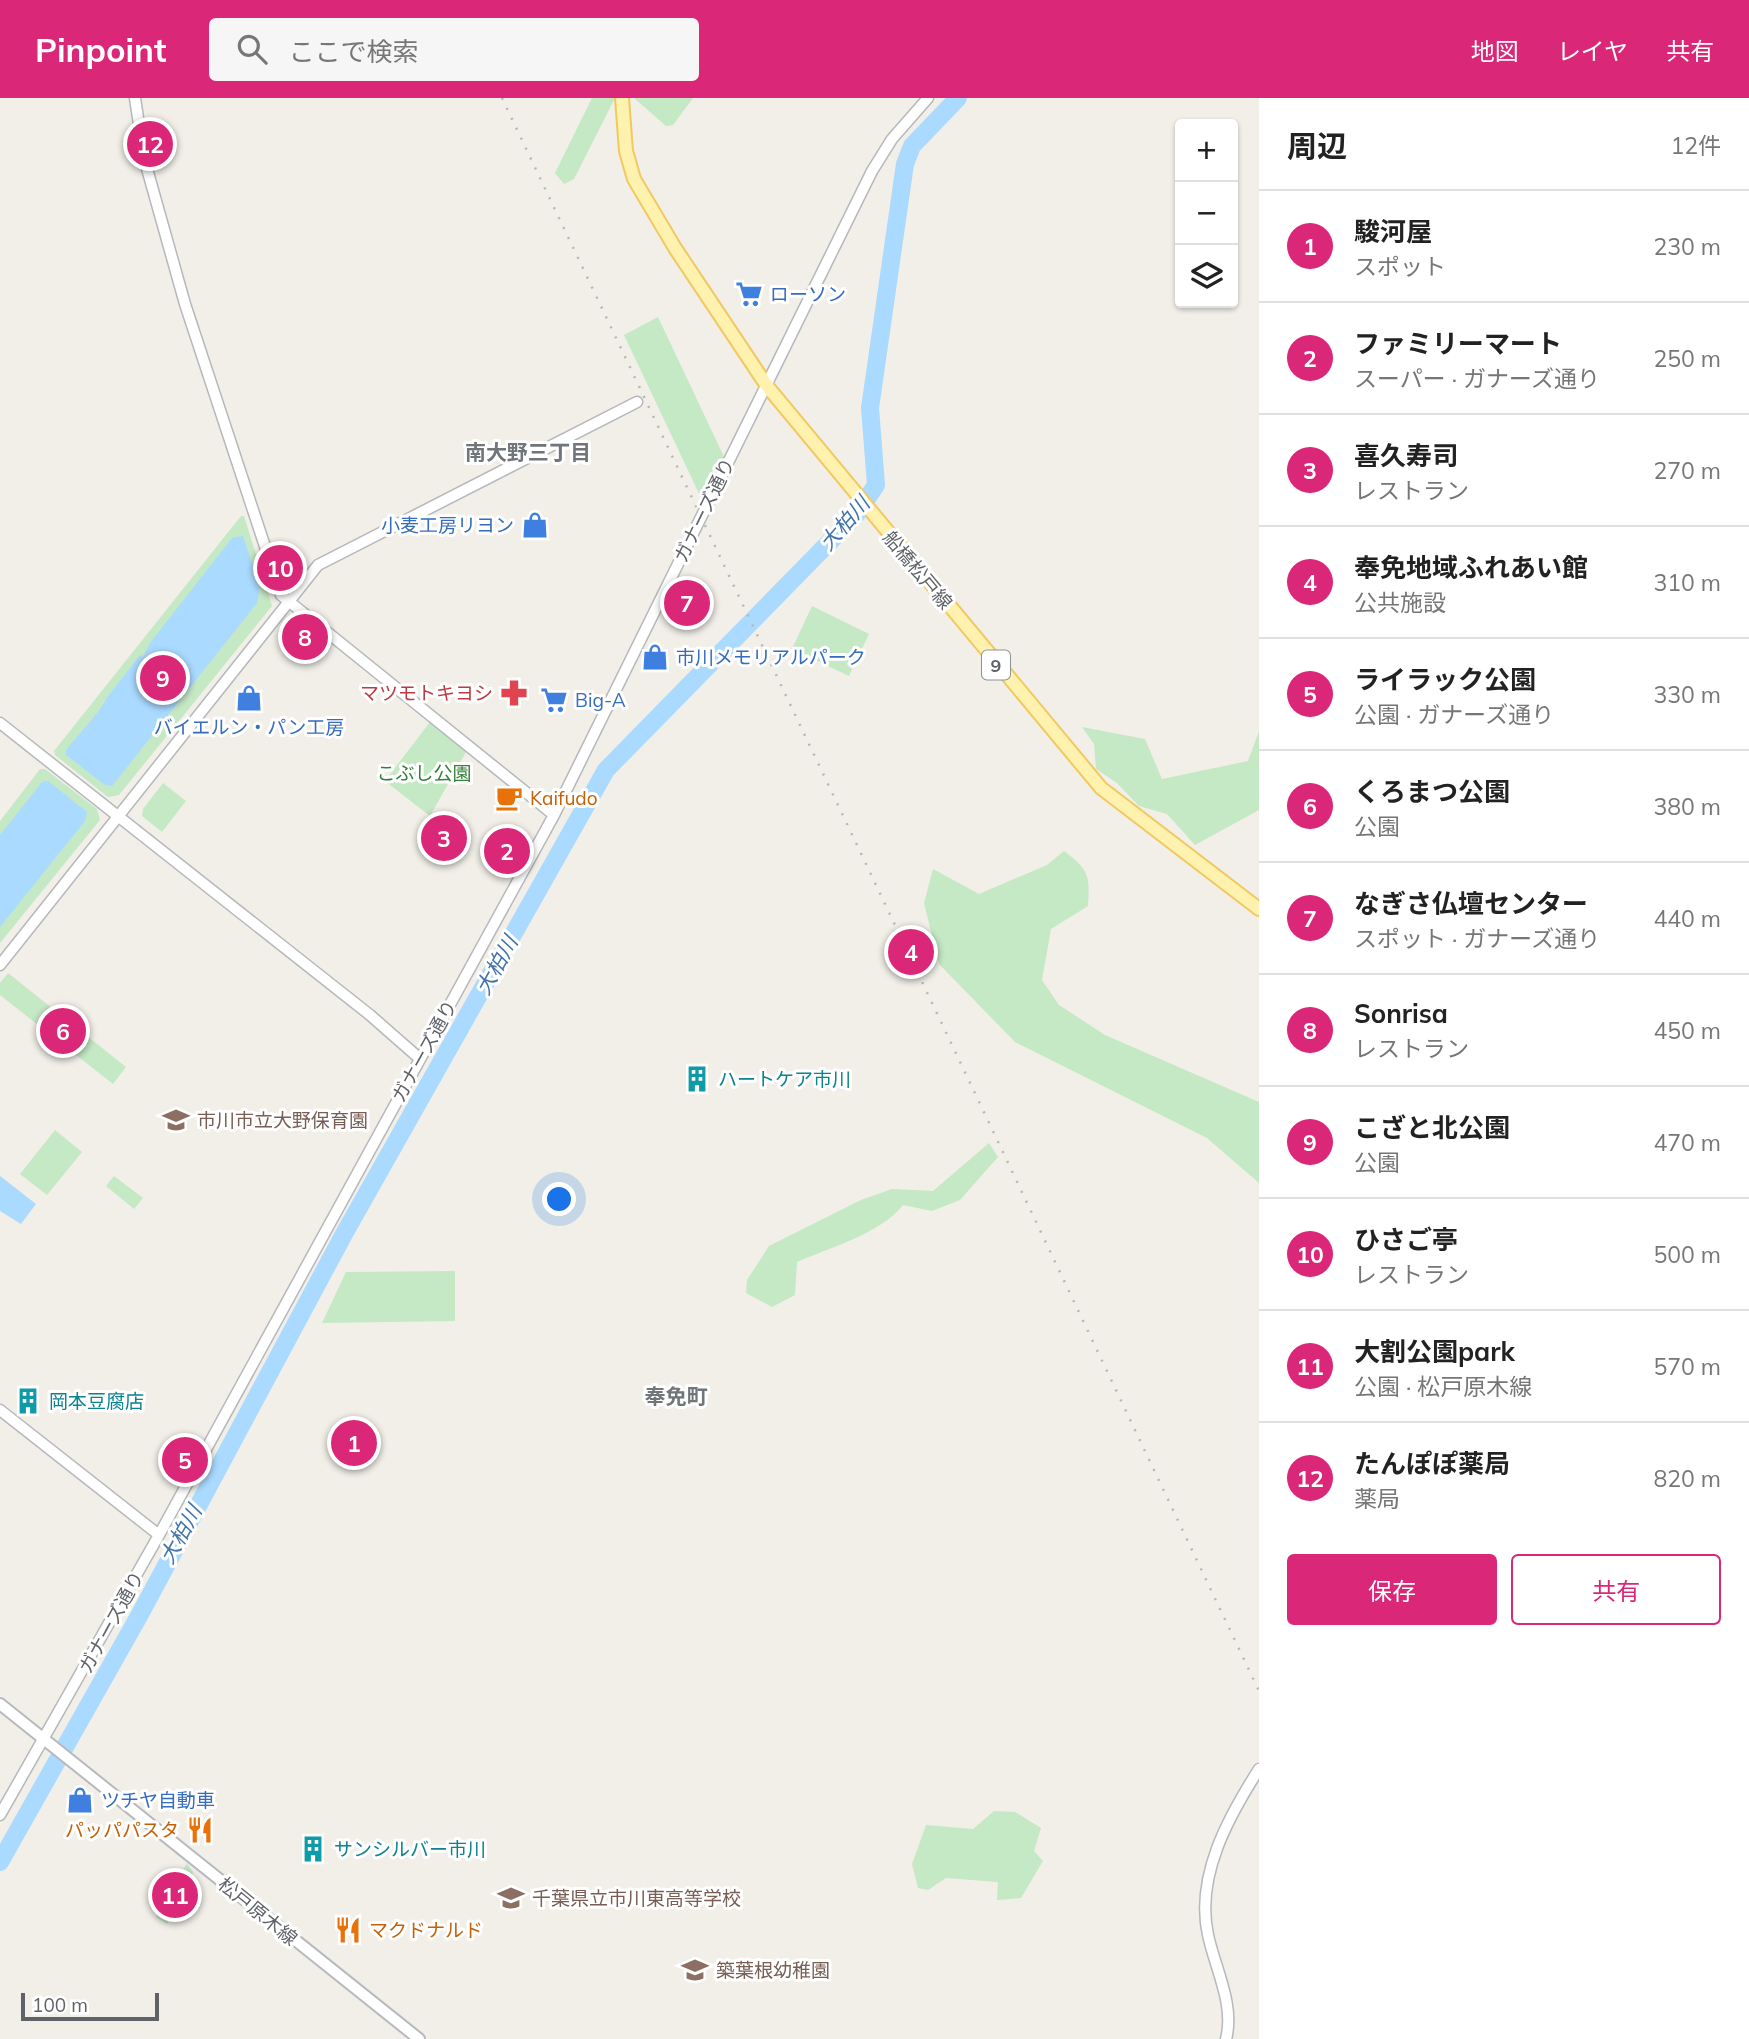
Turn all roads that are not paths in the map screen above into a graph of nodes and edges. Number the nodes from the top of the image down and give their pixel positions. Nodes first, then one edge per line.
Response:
1 (135, 98) edge
2 (622, 98) edge
3 (928, 98) edge
4 (767, 386) junction
5 (637, 402) dead end
6 (288, 602) junction
7 (0, 723) edge
8 (554, 815) junction
9 (118, 816) junction
10 (1259, 909) edge
11 (0, 965) edge
12 (419, 1058) junction
13 (0, 1410) edge
14 (159, 1535) junction
15 (0, 1704) edge
16 (48, 1742) junction
17 (1259, 1769) edge
18 (0, 1815) edge
19 (419, 2039) edge
20 (1226, 2039) edge

1 - 6 street
2 - 4 main road, 船橋松戸線 / 9
3 - 4 street, ガナーズ通り
4 - 8 street, ガナーズ通り
4 - 10 main road, 船橋松戸線 / 9
5 - 6 street
6 - 8 street
6 - 9 street
7 - 9 street
8 - 12 street, ガナーズ通り
9 - 11 street
9 - 12 street
12 - 14 street, ガナーズ通り
13 - 14 street
14 - 16 street, ガナーズ通り
15 - 16 main road, 松戸原木線
16 - 18 street, ガナーズ通り
16 - 19 main road, 松戸原木線
17 - 20 street

